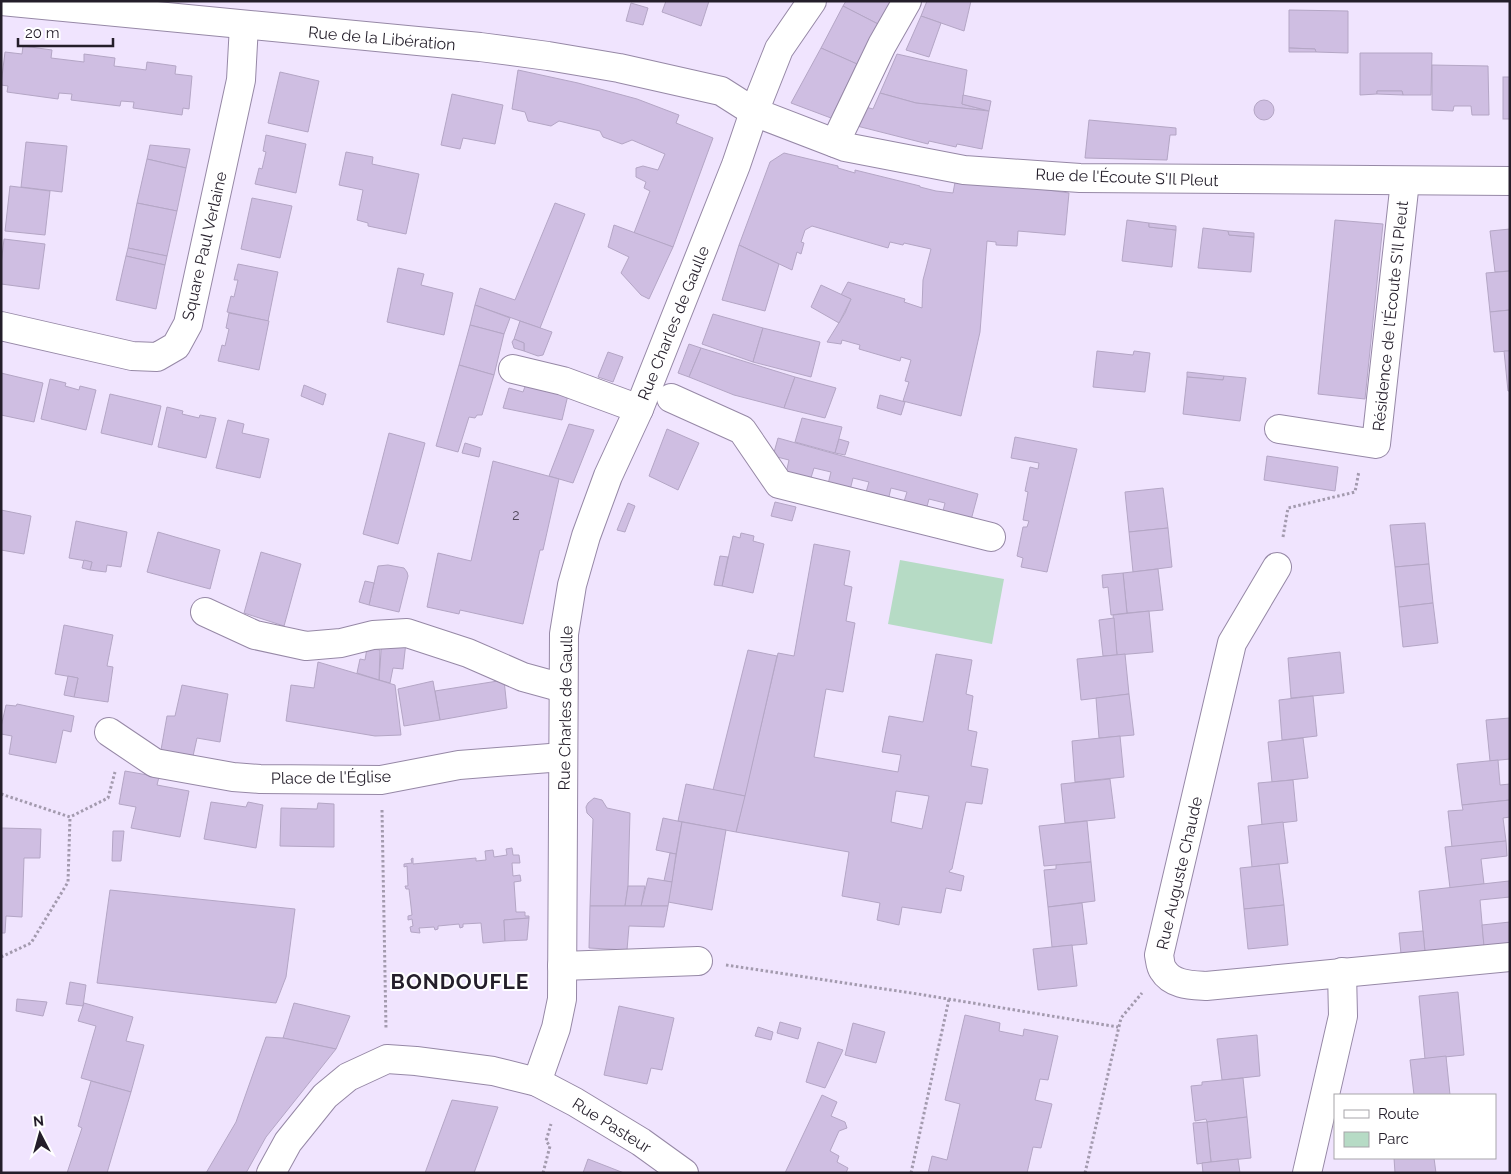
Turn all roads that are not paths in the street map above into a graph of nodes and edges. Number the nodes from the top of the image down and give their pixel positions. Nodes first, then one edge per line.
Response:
1 (1, 1) edge
2 (812, 1) edge
3 (907, 1) edge
4 (244, 25) junction
5 (754, 112) junction
6 (835, 143) junction
7 (1405, 181) junction
8 (1510, 181) edge
9 (1, 326) edge
10 (513, 369) dead end
11 (671, 398) dead end
12 (639, 409) junction
13 (1279, 429) dead end
14 (991, 537) dead end
15 (1277, 567) road end
16 (205, 612) dead end
17 (563, 688) junction
18 (116, 737) road end
19 (563, 757) junction
20 (1510, 957) edge
21 (698, 961) road end
22 (562, 966) junction
23 (1342, 972) junction
24 (538, 1082) junction
25 (271, 1173) edge
26 (684, 1173) edge
27 (1307, 1173) edge

1 - 4 street, Rue de la Libération
2 - 5 street, Rue Charles de Gaulle
3 - 6 street
4 - 5 street, Rue de la Libération
4 - 9 street, Square Paul Verlaine
5 - 6 street, Rue de l'Écoute S'Il Pleut
5 - 12 street, Rue Charles de Gaulle
6 - 7 street, Rue de l'Écoute S'Il Pleut
7 - 8 street, Rue de l'Écoute S'Il Pleut
7 - 13 street, Résidence de l'Écoute S'Il Pleut
10 - 12 street
11 - 14 street
12 - 17 street, Rue Charles de Gaulle
15 - 23 street, Rue Auguste Chaude
16 - 17 street
17 - 19 street, Rue Charles de Gaulle
18 - 19 street, Place de l'Église
19 - 22 street, Rue Charles de Gaulle
20 - 23 street, Rue Auguste Chaude
21 - 22 street
22 - 24 street, Rue Charles de Gaulle
23 - 27 street
24 - 25 street
24 - 26 street, Rue Pasteur

